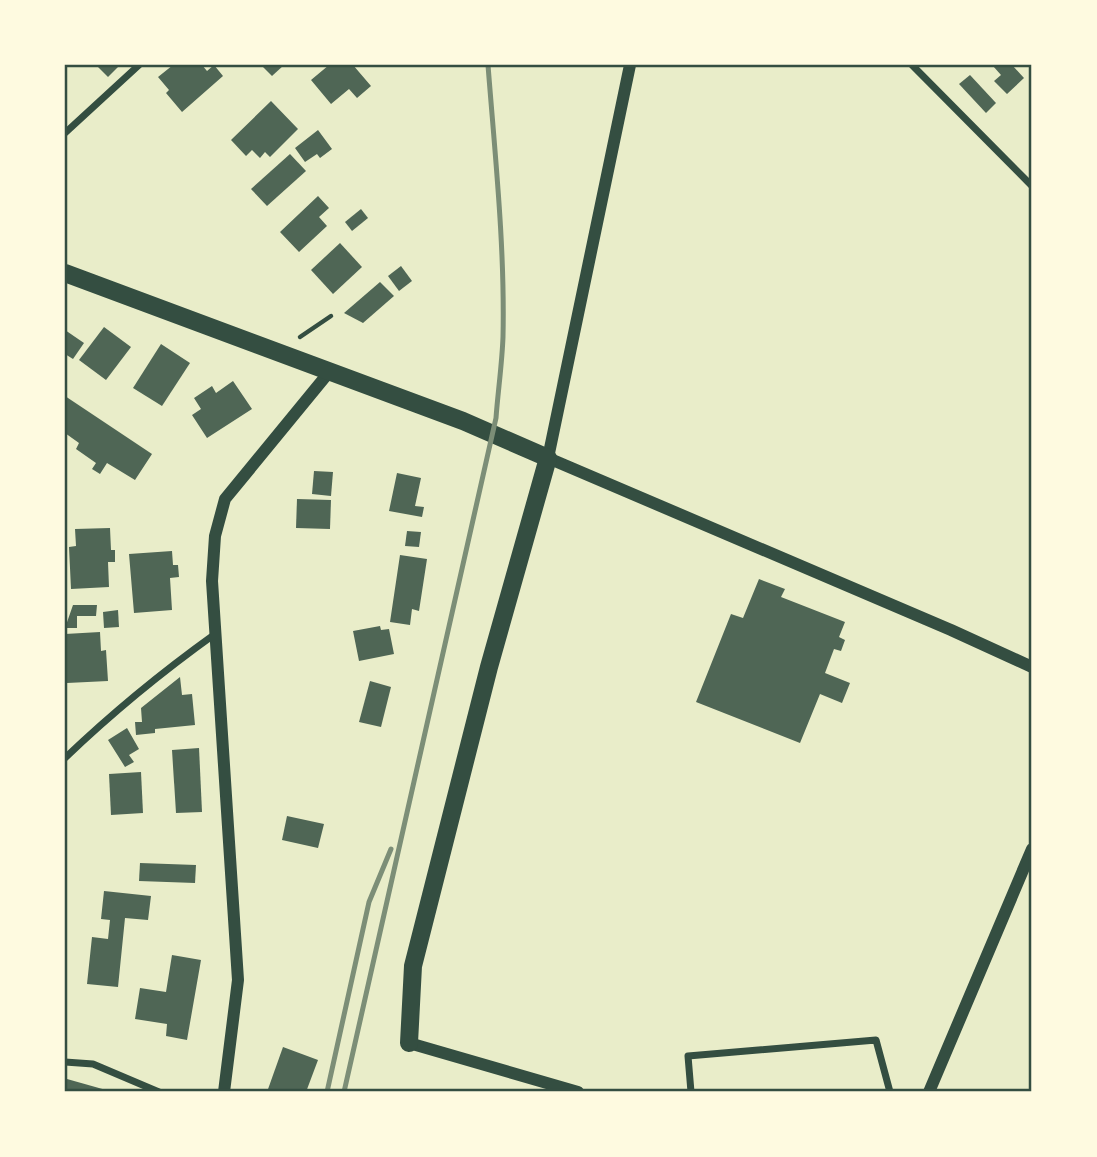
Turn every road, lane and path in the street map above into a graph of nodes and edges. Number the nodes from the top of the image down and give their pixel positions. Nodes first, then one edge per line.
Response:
1 (139, 65) edge
2 (630, 65) edge
3 (912, 65) edge
4 (65, 133) edge
5 (1032, 187) edge
6 (65, 273) edge
7 (331, 316) dead end
8 (300, 337) dead end
9 (330, 371) junction
10 (548, 458) junction
11 (216, 634) junction
12 (1032, 667) edge
13 (65, 758) edge
14 (1032, 849) edge
15 (409, 1043) joint
16 (65, 1062) edge
17 (159, 1092) edge
18 (224, 1092) edge
19 (578, 1092) edge
20 (691, 1092) edge
21 (890, 1092) edge
22 (929, 1092) edge

1 - 4 street
2 - 10 street
3 - 5 street
6 - 9 main road
7 - 8 path
9 - 10 main road
9 - 11 street
10 - 12 street
10 - 15 main road
11 - 13 street
11 - 18 street
14 - 22 street
15 - 19 street
16 - 17 street
20 - 21 street

